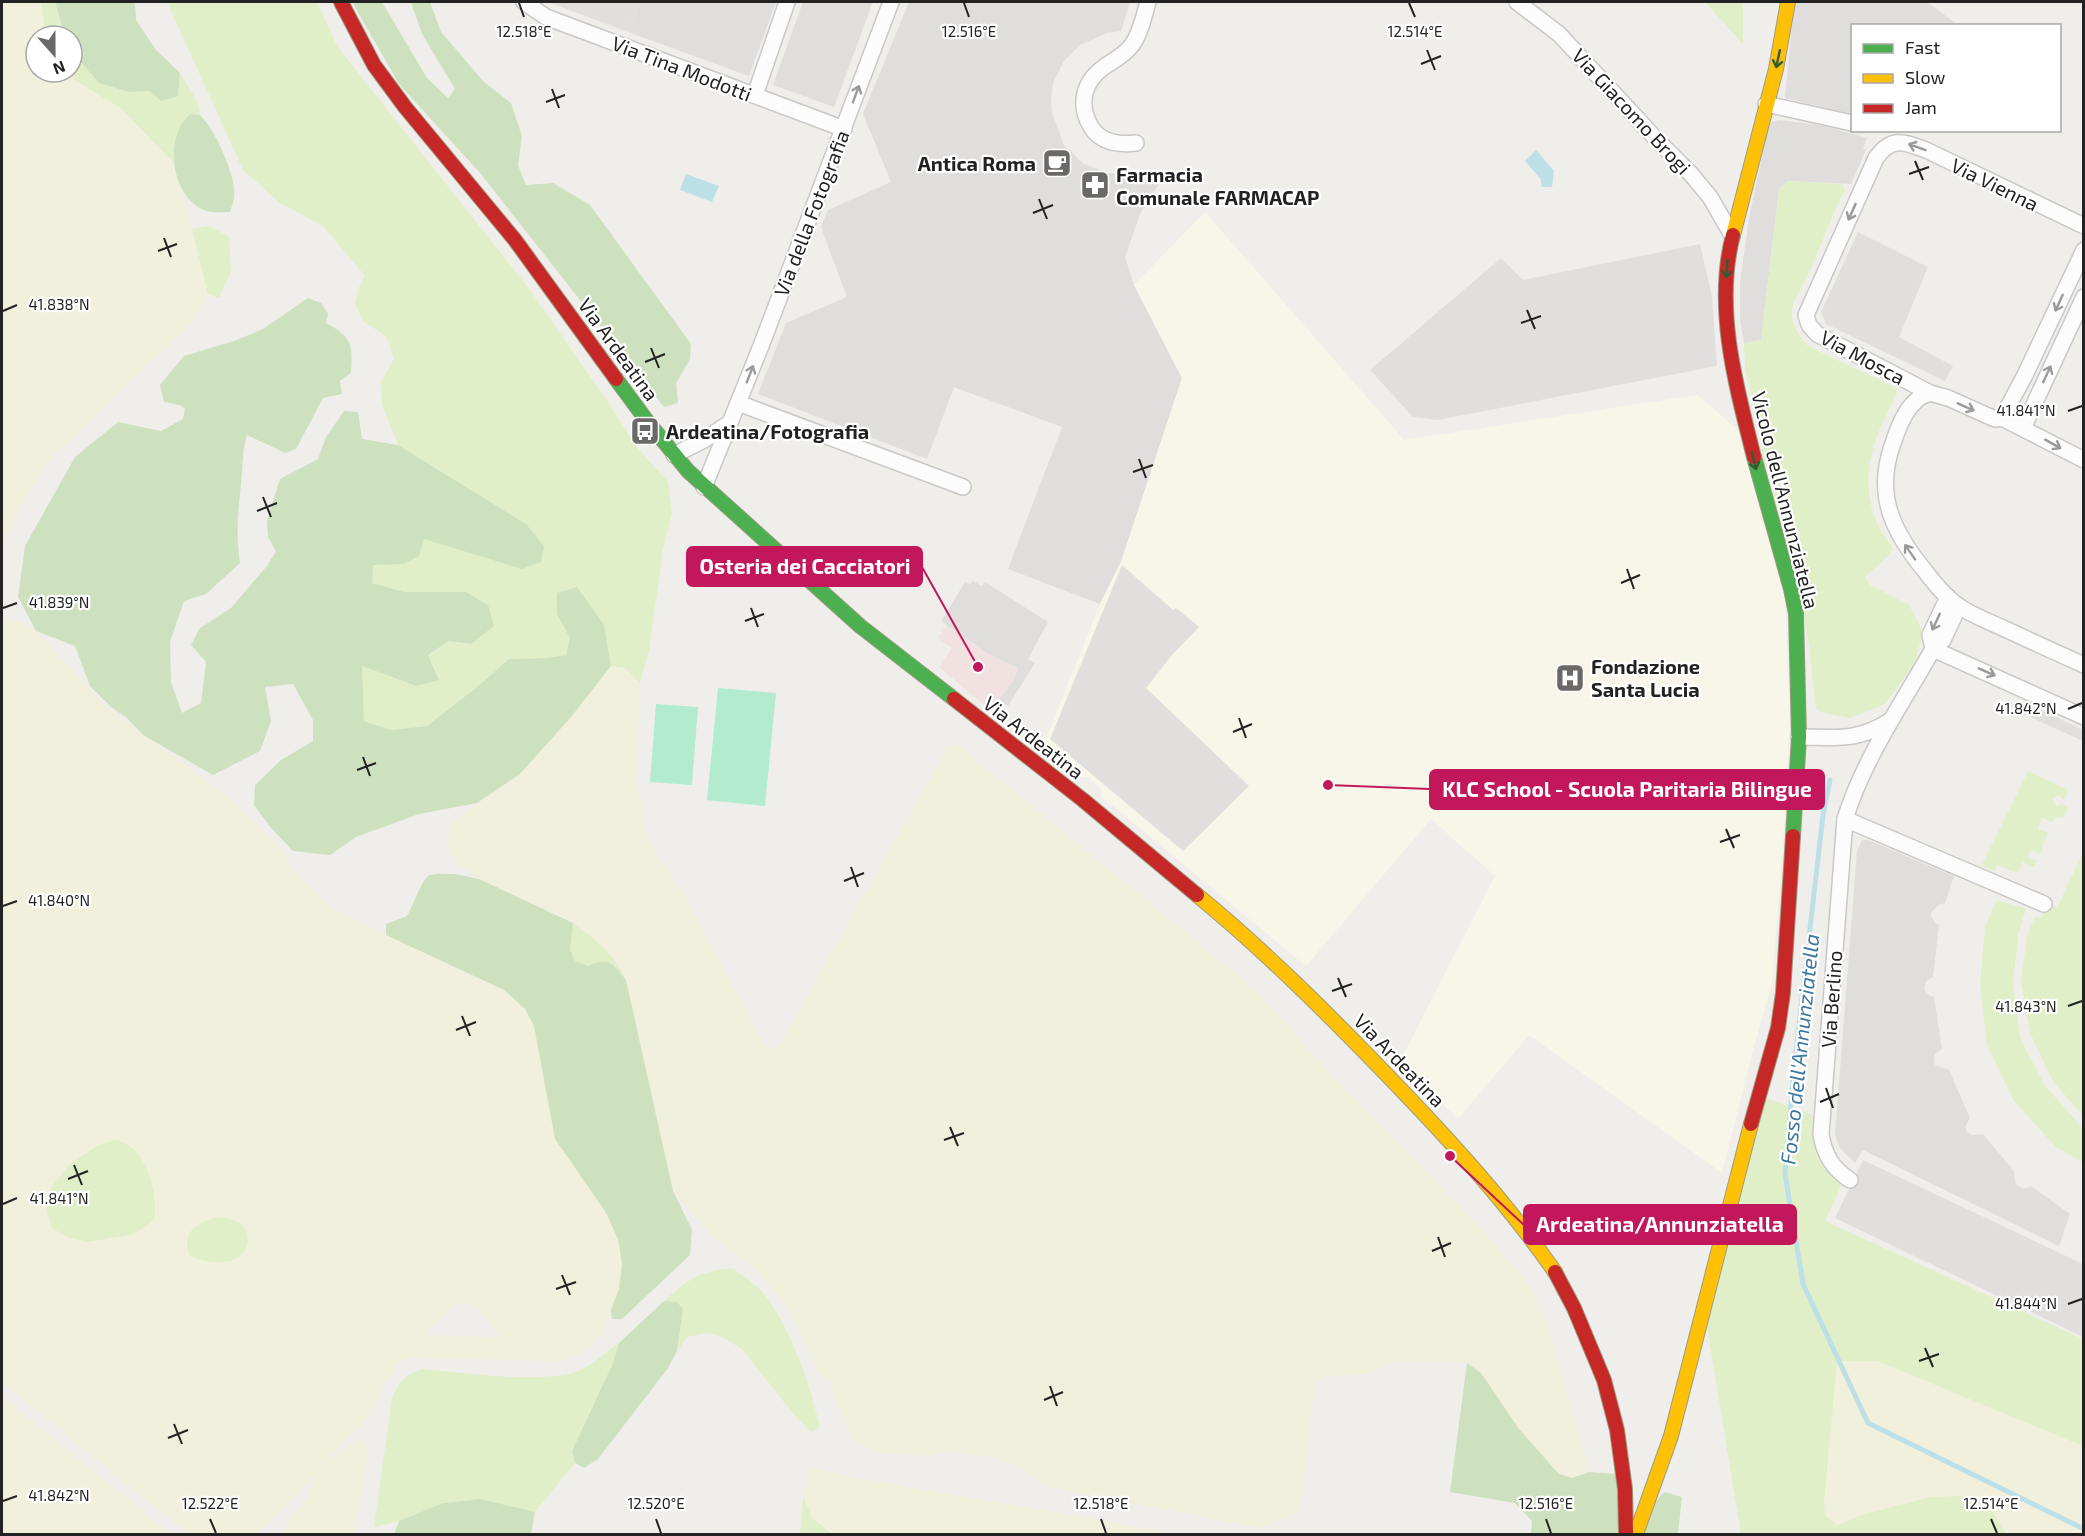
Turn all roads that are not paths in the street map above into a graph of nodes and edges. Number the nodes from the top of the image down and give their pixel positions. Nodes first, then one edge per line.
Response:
1 (341, 2) edge
2 (524, 2) edge
3 (787, 2) edge
4 (891, 2) edge
5 (1148, 2) edge
6 (1517, 2) edge
7 (1788, 2) edge
8 (755, 95) junction
9 (1766, 104) junction
10 (1851, 123) edge
11 (844, 129) junction
12 (1136, 143) dead end
13 (1876, 158) joint
14 (2084, 226) edge
15 (1732, 235) junction
16 (2084, 250) edge
17 (2084, 297) edge
18 (1930, 393) junction
19 (738, 404) junction
20 (2002, 418) junction
21 (728, 424) junction
22 (2023, 428) junction
23 (674, 455) junction
24 (2084, 460) edge
25 (704, 487) junction
26 (963, 487) dead end
27 (1953, 602) junction
28 (1933, 648) junction
29 (2084, 665) edge
30 (2084, 717) edge
31 (1891, 720) junction
32 (1799, 736) junction
33 (1845, 819) junction
34 (2044, 904) dead end
35 (1850, 1180) dead end
36 (1626, 1534) edge
37 (1635, 1534) edge

1 - 23 main road, Via Ardeatina
2 - 8 street, Via Tina Modotti
3 - 8 street
11 -> 4 street, Via della Fotografia
5 - 12 street
6 - 15 street, Via Giacomo Brogi
7 -> 9 main road, Vicolo dell'Annunziatella
8 - 11 street, Via Tina Modotti
9 - 10 street
9 - 15 main road, Vicolo dell'Annunziatella
19 -> 11 street, Via della Fotografia
14 -> 13 street, Via Vienna
13 -> 18 street, Via Mosca
15 -> 32 main road, Vicolo dell'Annunziatella
16 -> 20 street
22 -> 17 street
18 -> 20 street, Via Mosca
27 -> 18 street
19 - 21 street, Via della Fotografia
19 - 26 street
20 - 22 street, Via Mosca
21 - 23 street
21 - 25 street, Via della Fotografia
22 -> 24 street, Via Mosca
23 - 25 main road, Via Ardeatina
25 - 36 main road, Via Ardeatina
27 - 28 street
27 - 29 street
28 -> 30 street
28 - 31 street, Via Berlino
31 - 32 street
31 - 33 street, Via Berlino
32 - 37 main road, Vicolo dell'Annunziatella
33 - 34 street
33 - 35 street, Via Berlino

